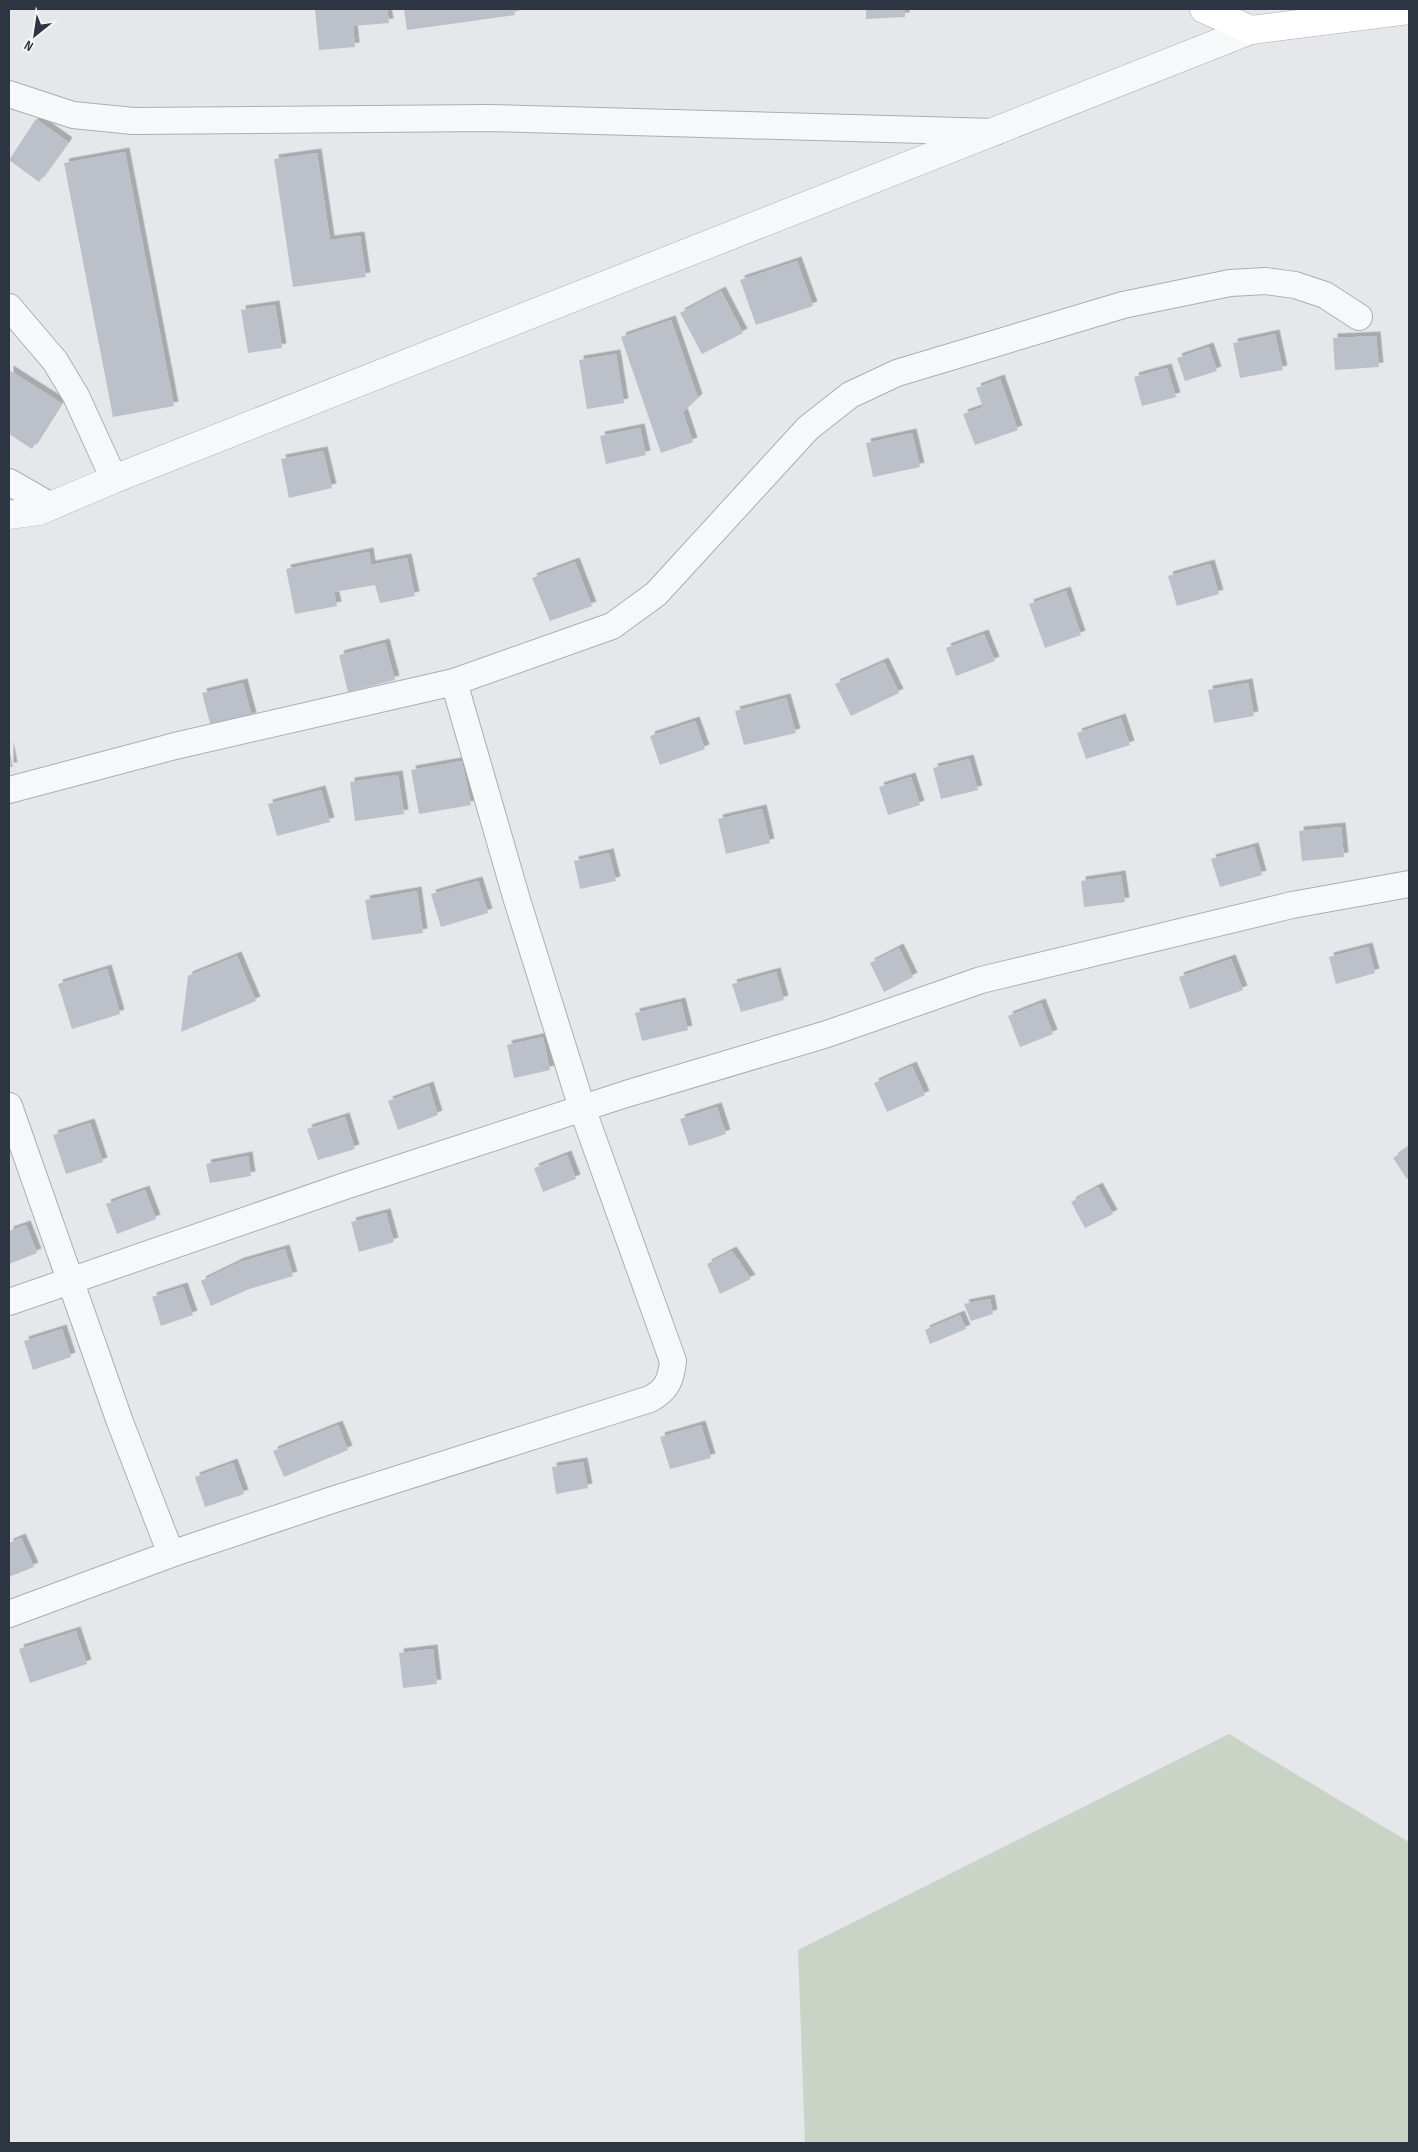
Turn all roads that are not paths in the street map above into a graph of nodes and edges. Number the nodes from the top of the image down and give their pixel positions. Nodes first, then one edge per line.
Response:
1 (1204, 9) edge
2 (1409, 10) edge
3 (1251, 30) junction
4 (9, 94) edge
5 (996, 132) junction
6 (9, 306) edge
7 (1359, 317) dead end
8 (114, 479) junction
9 (9, 482) edge
10 (51, 506) junction
11 (9, 515) edge
12 (454, 682) junction
13 (9, 790) edge
14 (1409, 884) edge
15 (9, 1106) edge
16 (582, 1108) junction
17 (69, 1280) junction
18 (9, 1302) edge
19 (170, 1554) junction
20 (9, 1614) edge

1 - 3 main road
2 - 3 main road
3 - 5 street
4 - 5 street
5 - 8 street
6 - 8 street
7 - 12 street
8 - 10 street
9 - 10 street
10 - 11 street
12 - 13 street
12 - 16 street
14 - 16 street
15 - 17 street
16 - 17 street
16 - 19 street
17 - 18 street
17 - 19 street
19 - 20 street

